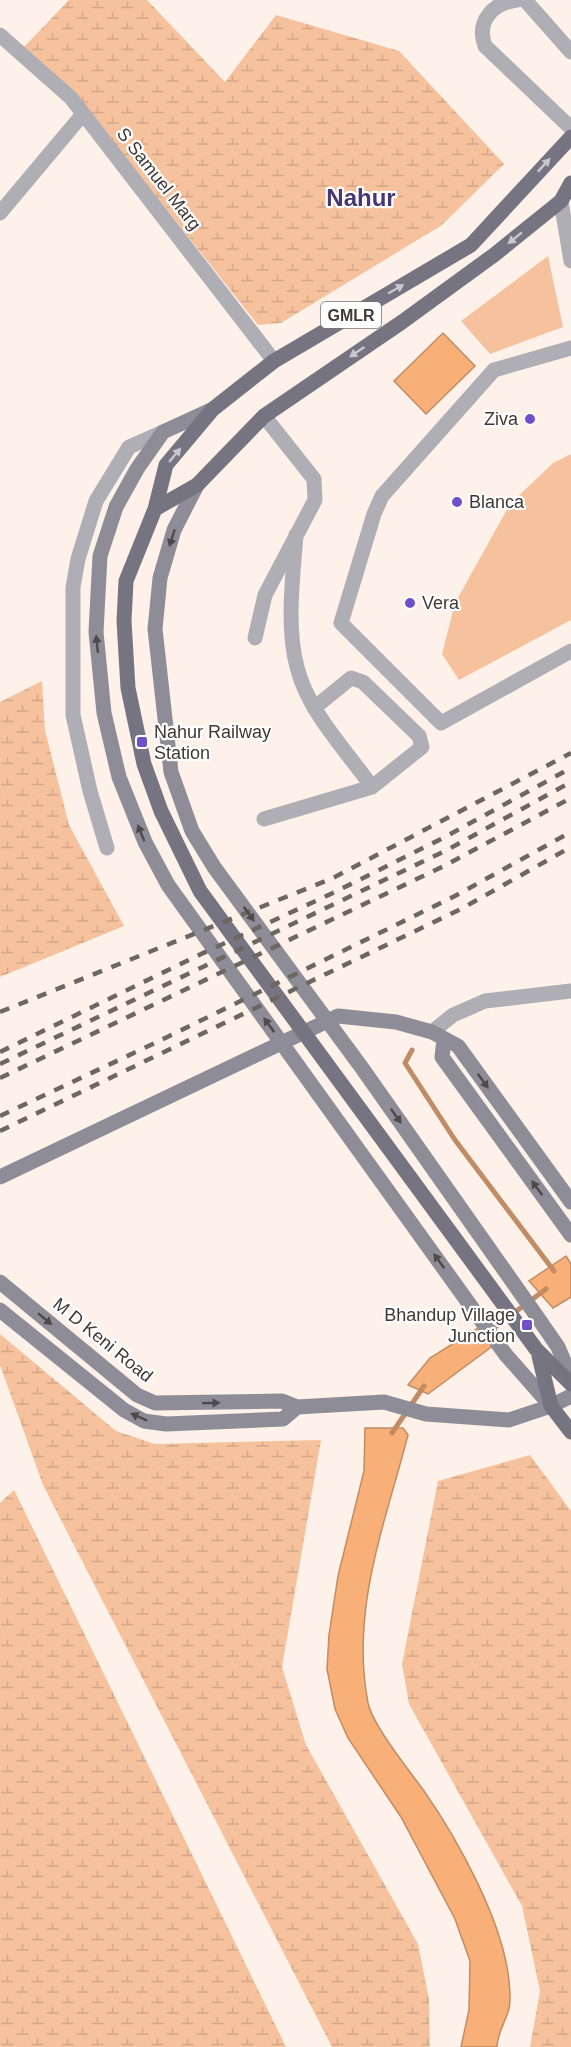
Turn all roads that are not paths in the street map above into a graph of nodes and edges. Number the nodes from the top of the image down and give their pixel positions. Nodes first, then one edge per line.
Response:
1 (517, 0) edge
2 (525, 0) edge
3 (0, 35) edge
4 (571, 52) edge
5 (83, 114) junction
6 (571, 128) edge
7 (571, 137) edge
8 (571, 183) edge
9 (561, 201) junction
10 (0, 213) edge
11 (571, 261) edge
12 (571, 348) edge
13 (274, 361) junction
14 (213, 409) junction
15 (264, 416) junction
16 (163, 432) junction
17 (197, 485) junction
18 (155, 509) junction
19 (296, 535) junction
20 (255, 638) dead end
21 (571, 651) edge
22 (314, 708) junction
23 (372, 787) junction
24 (264, 819) dead end
25 (107, 848) dead end
26 (571, 991) edge
27 (438, 1036) junction
28 (0, 1177) edge
29 (571, 1202) edge
30 (571, 1235) edge
31 (0, 1282) edge
32 (0, 1310) edge
33 (533, 1344) junction
34 (571, 1378) edge
35 (571, 1384) edge
36 (571, 1396) edge
37 (551, 1406) junction
38 (297, 1407) junction
39 (571, 1432) edge

1 - 6 street
2 - 4 street
3 - 5 street, S Samuel Marg
5 - 10 street
5 - 13 street, S Samuel Marg
13 -> 7 main road, GMLR
8 - 9 main road, GMLR
9 - 11 street
9 -> 15 main road, GMLR
12 - 21 street
13 - 14 main road, GMLR
14 - 16 street
18 -> 14 main road, GMLR
15 - 17 main road, GMLR
15 - 19 street
16 - 25 street
37 -> 16 street
17 - 18 main road, GMLR
17 -> 34 street
18 - 33 main road
19 - 20 street
19 - 22 street
22 - 23 street
22 - 23 street
23 - 24 street
26 - 27 street
27 - 28 street
27 -> 29 street
30 -> 27 street
31 -> 38 street, M D Keni Road
38 -> 32 street, M D Keni Road
33 - 35 main road
33 - 37 main road
36 - 37 street, M D Keni Road
37 - 38 street, M D Keni Road
37 - 39 main road

